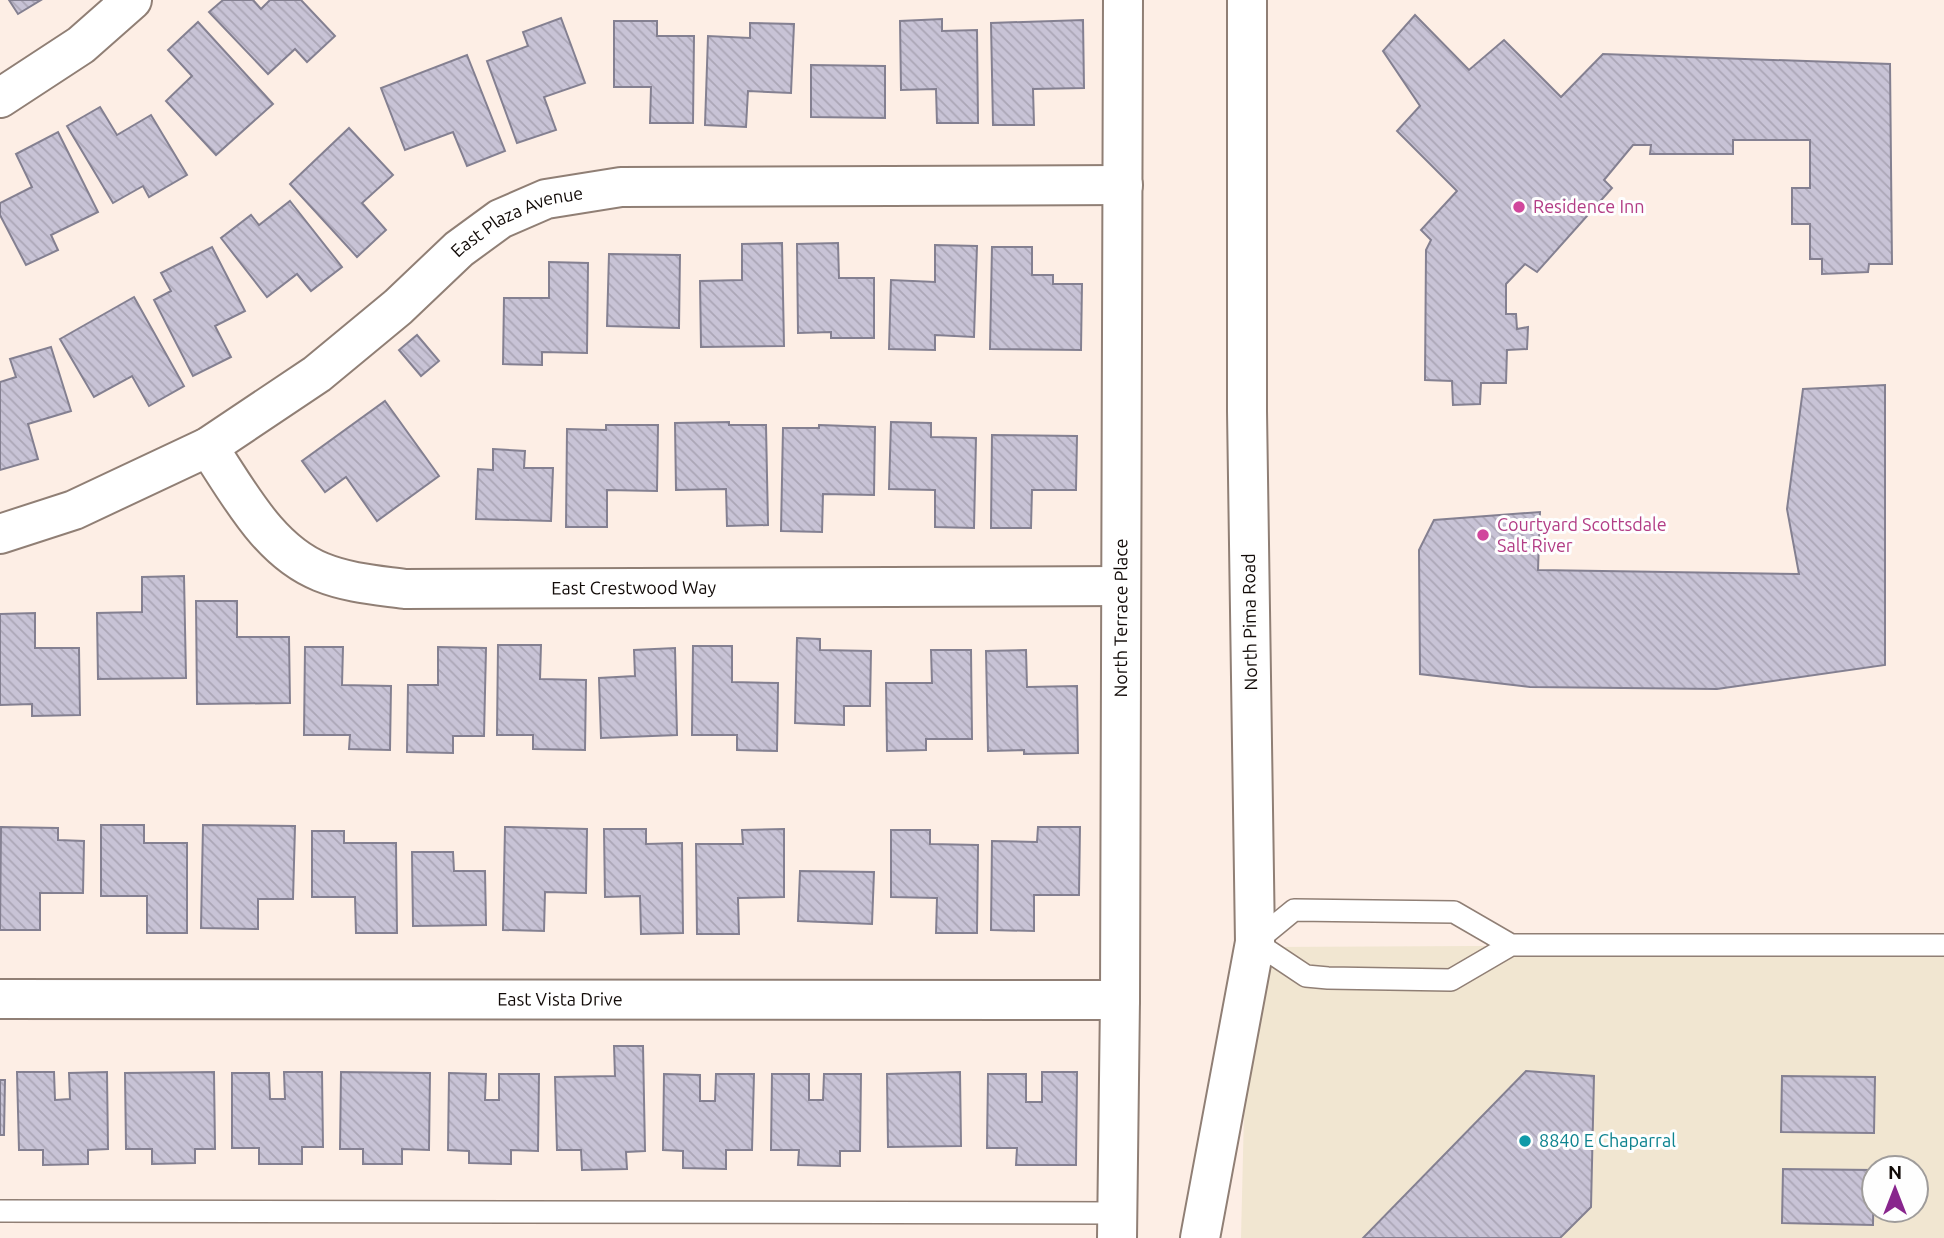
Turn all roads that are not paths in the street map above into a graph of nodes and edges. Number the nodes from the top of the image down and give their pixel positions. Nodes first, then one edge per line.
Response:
1 (132, 0) edge
2 (1123, 0) edge
3 (1247, 0) edge
4 (0, 98) edge
5 (1123, 185) junction
6 (208, 447) junction
7 (0, 534) edge
8 (1120, 586) junction
9 (1255, 942) junction
10 (1511, 945) junction
11 (1944, 945) edge
12 (0, 999) edge
13 (1120, 1000) junction
14 (0, 1211) edge
15 (1117, 1225) edge
16 (1200, 1238) edge

1 - 4 street
2 - 5 street, North Terrace Place
3 - 9 street, North Pima Road
5 - 6 street, East Plaza Avenue
5 - 8 street, North Terrace Place
6 - 7 street, East Plaza Avenue
6 - 8 street, East Crestwood Way
8 - 13 street, North Terrace Place
9 - 10 lane
9 - 10 lane
9 - 16 street, North Pima Road
10 - 11 lane
12 - 13 street, East Vista Drive
13 - 15 street, North Terrace Place
14 - 15 lane

